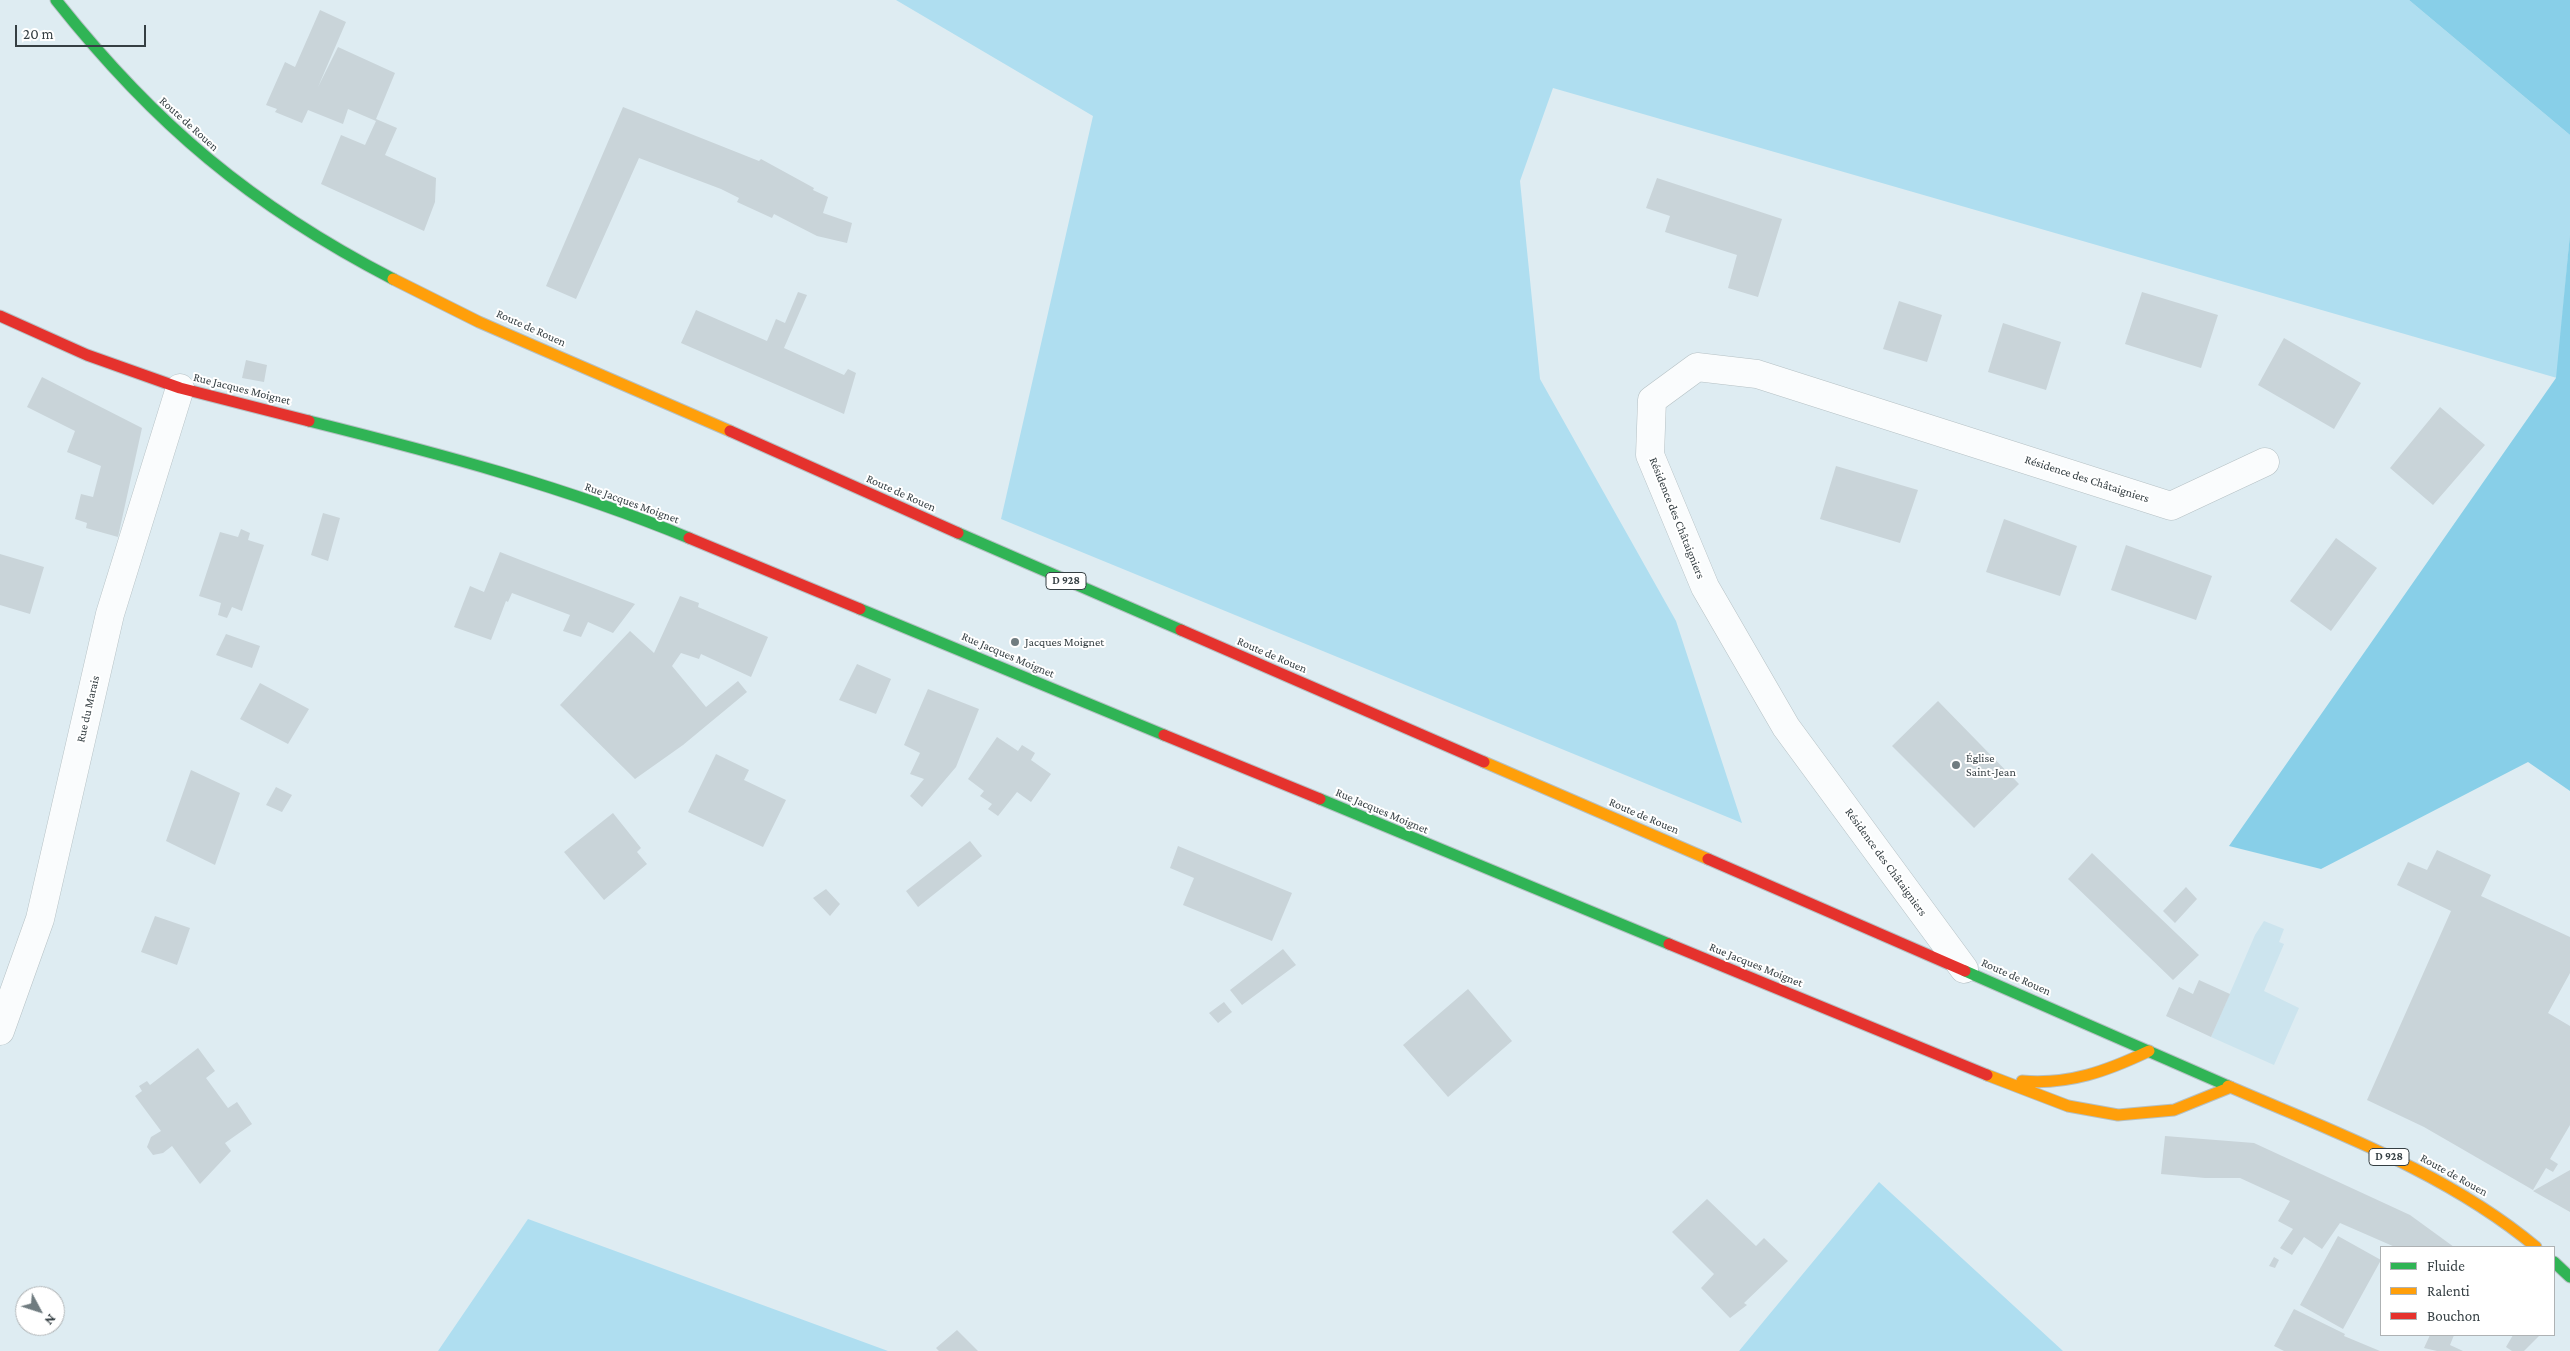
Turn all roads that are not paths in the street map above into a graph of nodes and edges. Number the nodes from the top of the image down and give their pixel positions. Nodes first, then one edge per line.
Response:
1 (56, 0) edge
2 (0, 316) edge
3 (180, 388) junction
4 (2266, 462) dead end
5 (1964, 969) junction
6 (0, 1032) edge
7 (2148, 1051) junction
8 (1986, 1075) junction
9 (2231, 1087) junction
10 (2535, 1246) edge
11 (2555, 1263) edge
12 (2570, 1277) edge

1 - 5 main road, Route de Rouen / D 928
2 - 3 main road, Rue Jacques Moignet
3 - 6 street, Rue du Marais
3 - 8 main road, Rue Jacques Moignet
4 - 5 street, Résidence des Châtaigniers
5 - 7 main road, Route de Rouen / D 928
7 - 8 main road, Rue Jacques Moignet
7 - 9 main road, Route de Rouen / D 928
8 - 9 main road, Rue Jacques Moignet
9 - 10 main road, Route de Rouen / D 928
11 - 12 main road

